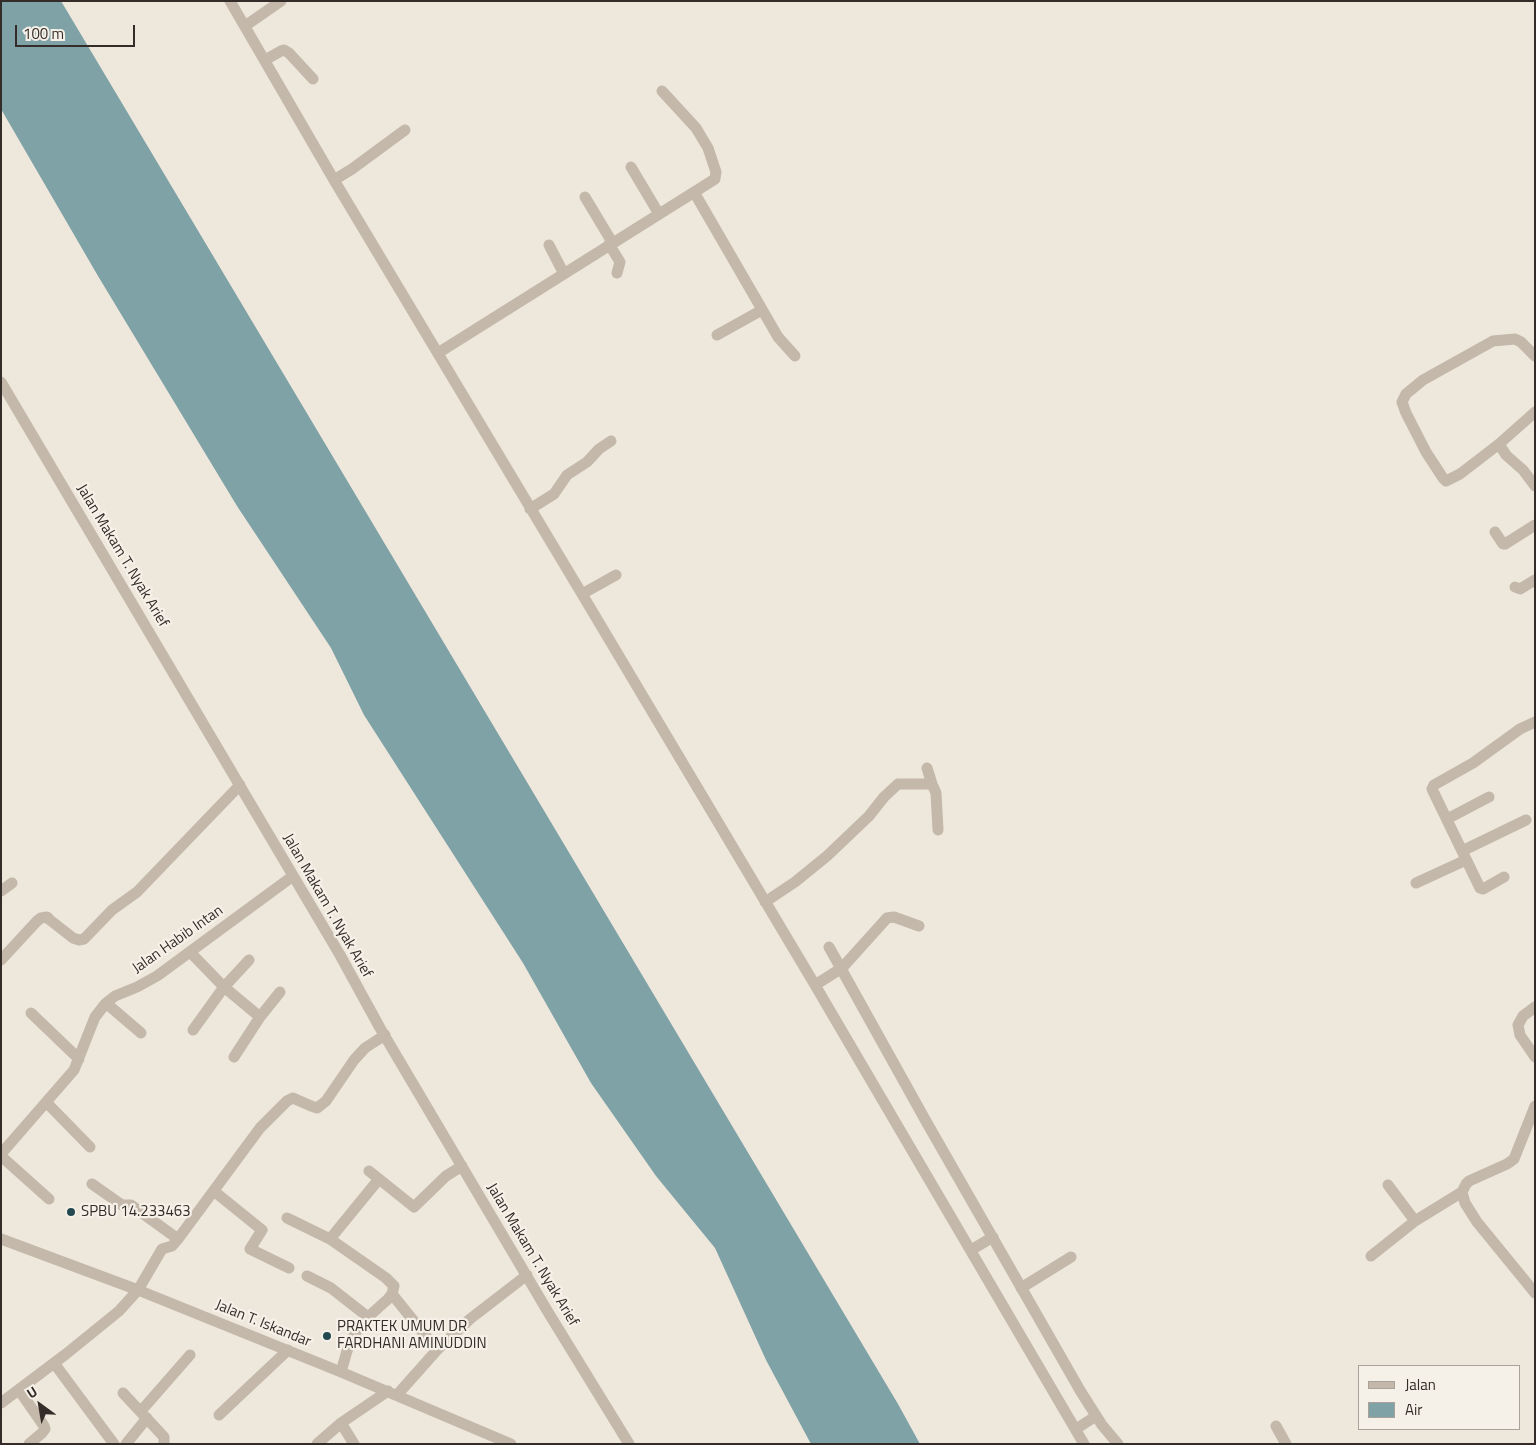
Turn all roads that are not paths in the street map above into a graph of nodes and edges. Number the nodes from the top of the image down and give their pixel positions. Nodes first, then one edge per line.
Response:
1 (230, 1) edge
2 (281, 1) edge
3 (247, 24) junction
4 (273, 55) junction
5 (313, 79) dead end
6 (662, 92) dead end
7 (405, 130) dead end
8 (631, 167) dead end
9 (334, 180) junction
10 (694, 192) junction
11 (585, 197) dead end
12 (659, 214) junction
13 (610, 243) junction
14 (549, 245) dead end
15 (617, 273) dead end
16 (564, 274) junction
17 (762, 310) junction
18 (717, 336) dead end
19 (442, 350) junction
20 (794, 356) dead end
21 (1535, 356) edge
22 (1, 382) edge
23 (1535, 412) edge
24 (611, 440) dead end
25 (1499, 444) junction
26 (1535, 486) edge
27 (534, 507) junction
28 (1535, 525) edge
29 (1495, 532) dead end
30 (612, 578) dead end
31 (1535, 580) edge
32 (1515, 587) dead end
33 (582, 594) junction
34 (1535, 722) edge
35 (928, 768) dead end
36 (932, 784) junction
37 (240, 785) junction
38 (1489, 797) dead end
39 (1447, 819) junction
40 (1526, 820) dead end
41 (938, 830) dead end
42 (1464, 855) junction
43 (293, 876) junction
44 (1504, 877) dead end
45 (1416, 882) dead end
46 (12, 883) dead end
47 (1, 891) edge
48 (765, 902) junction
49 (919, 926) dead end
50 (828, 947) dead end
51 (190, 952) junction
52 (1, 960) edge
53 (249, 960) dead end
54 (840, 969) junction
55 (817, 984) junction
56 (224, 987) junction
57 (280, 992) dead end
58 (106, 1003) junction
59 (1535, 1007) edge
60 (31, 1013) dead end
61 (260, 1017) junction
62 (193, 1030) dead end
63 (141, 1032) dead end
64 (385, 1035) junction
65 (234, 1057) dead end
66 (1535, 1058) edge
67 (79, 1059) junction
68 (46, 1102) junction
69 (1535, 1106) edge
70 (90, 1147) dead end
71 (1, 1155) edge
72 (462, 1166) junction
73 (369, 1171) dead end
74 (379, 1179) junction
75 (92, 1184) dead end
76 (1388, 1185) dead end
77 (214, 1192) junction
78 (1462, 1192) junction
79 (49, 1199) dead end
80 (287, 1218) dead end
81 (1414, 1220) junction
82 (992, 1238) junction
83 (1, 1239) edge
84 (178, 1239) junction
85 (330, 1239) junction
86 (974, 1248) junction
87 (1371, 1256) dead end
88 (1071, 1257) dead end
89 (289, 1268) dead end
90 (527, 1275) junction
91 (307, 1276) dead end
92 (1021, 1288) junction
93 (138, 1290) junction
94 (1535, 1293) edge
95 (392, 1294) junction
96 (368, 1317) junction
97 (288, 1350) junction
98 (437, 1350) junction
99 (190, 1355) dead end
100 (54, 1363) junction
101 (341, 1372) junction
102 (19, 1390) junction
103 (123, 1393) dead end
104 (392, 1393) junction
105 (1, 1403) edge
106 (144, 1415) junction
107 (219, 1415) dead end
108 (1096, 1416) junction
109 (341, 1423) junction
110 (1276, 1426) dead end
111 (1076, 1429) junction
112 (29, 1444) edge
113 (114, 1444) edge
114 (126, 1444) edge
115 (164, 1444) edge
116 (317, 1444) edge
117 (354, 1444) edge
118 (511, 1444) edge
119 (629, 1444) edge
120 (1084, 1444) edge
121 (1118, 1444) edge
122 (1286, 1444) edge

1 - 3 street
2 - 3 street
3 - 4 street
4 - 5 street
4 - 9 street
6 - 10 street
7 - 9 street
8 - 12 street
9 - 19 street
10 - 12 street
10 - 17 street
11 - 13 street
12 - 13 street
13 - 15 street
13 - 16 street
14 - 16 street
16 - 19 street
17 - 18 street
17 - 20 street
19 - 27 street
21 - 25 street
22 - 37 street, Jalan Makam T. Nyak Arief
23 - 25 street
24 - 27 street
25 - 26 street
27 - 33 street
28 - 29 street
30 - 33 street
31 - 32 street
33 - 48 street
34 - 39 street
35 - 36 street
36 - 41 street
36 - 48 street
37 - 43 street, Jalan Makam T. Nyak Arief
37 - 52 street
38 - 39 street
39 - 42 street
40 - 42 street
42 - 44 street
42 - 45 street
43 - 51 street, Jalan Habib Intan
43 - 64 street, Jalan Makam T. Nyak Arief
46 - 47 street
48 - 55 street
49 - 54 street
50 - 54 street
51 - 56 street
51 - 58 street, Jalan Habib Intan
53 - 56 street
54 - 55 street
54 - 82 street
55 - 86 street
56 - 61 street
56 - 62 street
57 - 61 street
58 - 63 street
58 - 67 street
59 - 66 street
60 - 67 street
61 - 65 street
64 - 72 street, Jalan Makam T. Nyak Arief
64 - 77 street
67 - 68 street
68 - 70 street
68 - 71 street
69 - 78 street
71 - 79 street
72 - 74 street
72 - 90 street, Jalan Makam T. Nyak Arief
73 - 74 street
74 - 85 street
75 - 84 street
76 - 81 street
77 - 84 street
77 - 89 street
78 - 81 street
78 - 94 street
80 - 85 street
81 - 87 street
82 - 86 street
82 - 92 street
83 - 93 street, Jalan T. Iskandar
84 - 93 street
85 - 95 street
86 - 111 street
88 - 92 street
90 - 98 street
90 - 119 street, Jalan Makam T. Nyak Arief
91 - 96 street
92 - 108 street
93 - 97 street, Jalan T. Iskandar
93 - 100 street
95 - 96 street
95 - 98 street
96 - 101 street
97 - 101 street, Jalan T. Iskandar
97 - 107 street
98 - 104 street
99 - 106 street
100 - 102 street
100 - 113 street
101 - 104 street, Jalan T. Iskandar
102 - 105 street
102 - 112 street
103 - 106 street
104 - 109 street
104 - 118 street, Jalan T. Iskandar
106 - 114 street
106 - 115 street
108 - 111 street
108 - 121 street
109 - 116 street
109 - 117 street
110 - 122 street
111 - 120 street

